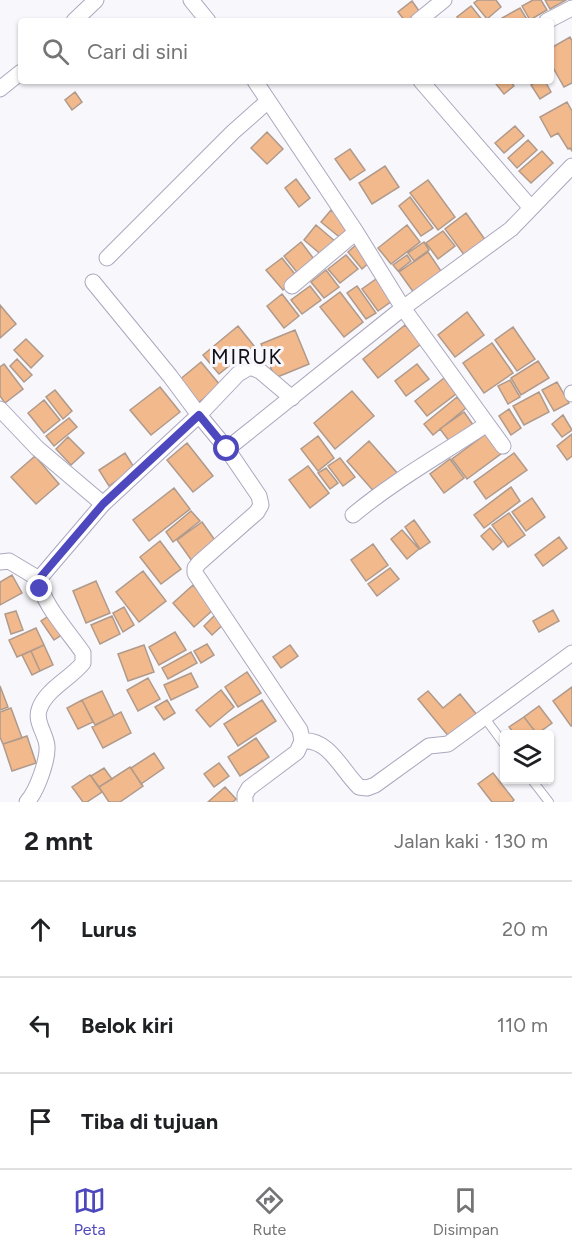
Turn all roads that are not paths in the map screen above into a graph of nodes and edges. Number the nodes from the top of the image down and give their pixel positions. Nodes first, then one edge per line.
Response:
1 (96, 0) edge
2 (192, 0) edge
3 (444, 0) edge
4 (572, 8) edge
5 (77, 18) edge
6 (206, 18) edge
7 (422, 18) edge
8 (553, 18) edge
9 (18, 74) edge
10 (257, 84) edge
11 (424, 84) edge
12 (0, 89) edge
13 (268, 101) junction
14 (572, 166) edge
15 (531, 208) junction
16 (356, 232) junction
17 (107, 258) dead end
18 (93, 282) dead end
19 (292, 286) dead end
20 (403, 308) junction
21 (292, 398) junction
22 (0, 409) edge
23 (199, 415) junction
24 (488, 424) junction
25 (503, 446) dead end
26 (227, 449) junction
27 (103, 504) junction
28 (353, 515) dead end
29 (0, 562) edge
30 (39, 579) junction
31 (572, 653) edge
32 (484, 717) junction
33 (500, 739) edge
34 (302, 741) junction
35 (535, 784) edge
36 (27, 802) edge
37 (245, 802) edge
38 (549, 802) edge

1 - 5 street
2 - 6 street
3 - 7 street
4 - 8 street
9 - 12 street
10 - 13 street
11 - 15 street
13 - 16 street
13 - 17 street
14 - 15 street
15 - 20 street
16 - 19 street
16 - 20 street
18 - 23 street
20 - 21 street
20 - 24 street
21 - 23 street
21 - 26 street
22 - 27 street
23 - 26 street
23 - 27 street
24 - 25 street
24 - 28 street
26 - 34 street
27 - 30 street
29 - 30 street
30 - 36 street
31 - 32 street
32 - 33 lane
32 - 34 street
34 - 37 street
35 - 38 lane

